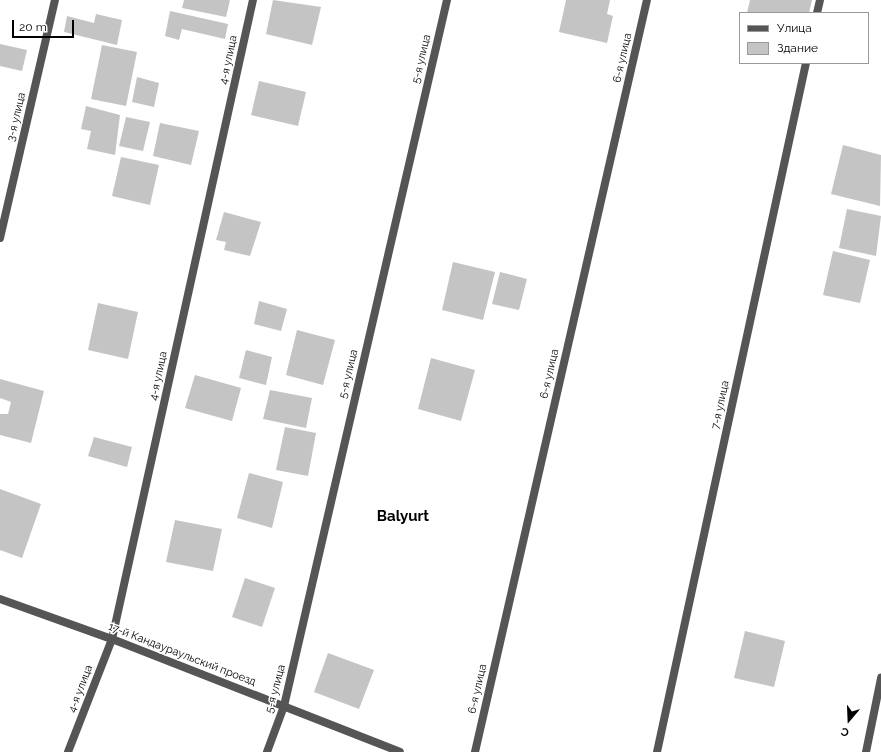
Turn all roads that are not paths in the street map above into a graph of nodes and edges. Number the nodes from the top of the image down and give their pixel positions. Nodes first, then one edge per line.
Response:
1 (55, 0) edge
2 (253, 0) edge
3 (447, 0) edge
4 (647, 0) edge
5 (820, 0) edge
6 (817, 12) edge
7 (806, 64) edge
8 (0, 238) edge
9 (0, 599) edge
10 (112, 639) junction
11 (881, 678) edge
12 (284, 706) junction
13 (68, 752) edge
14 (267, 752) edge
15 (400, 752) edge
16 (475, 752) edge
17 (657, 752) edge
18 (866, 752) edge

1 - 8 street, 3-я улица
2 - 10 street, 4-я улица
3 - 12 street, 5-я улица
4 - 16 street, 6-я улица
5 - 6 street
7 - 17 street, 7-я улица
9 - 10 street, 17-й Кандаураульский проезд
10 - 12 street, 17-й Кандаураульский проезд
10 - 13 street, 4-я улица
11 - 18 street
12 - 14 street, 5-я улица
12 - 15 street, 17-й Кандаураульский проезд

